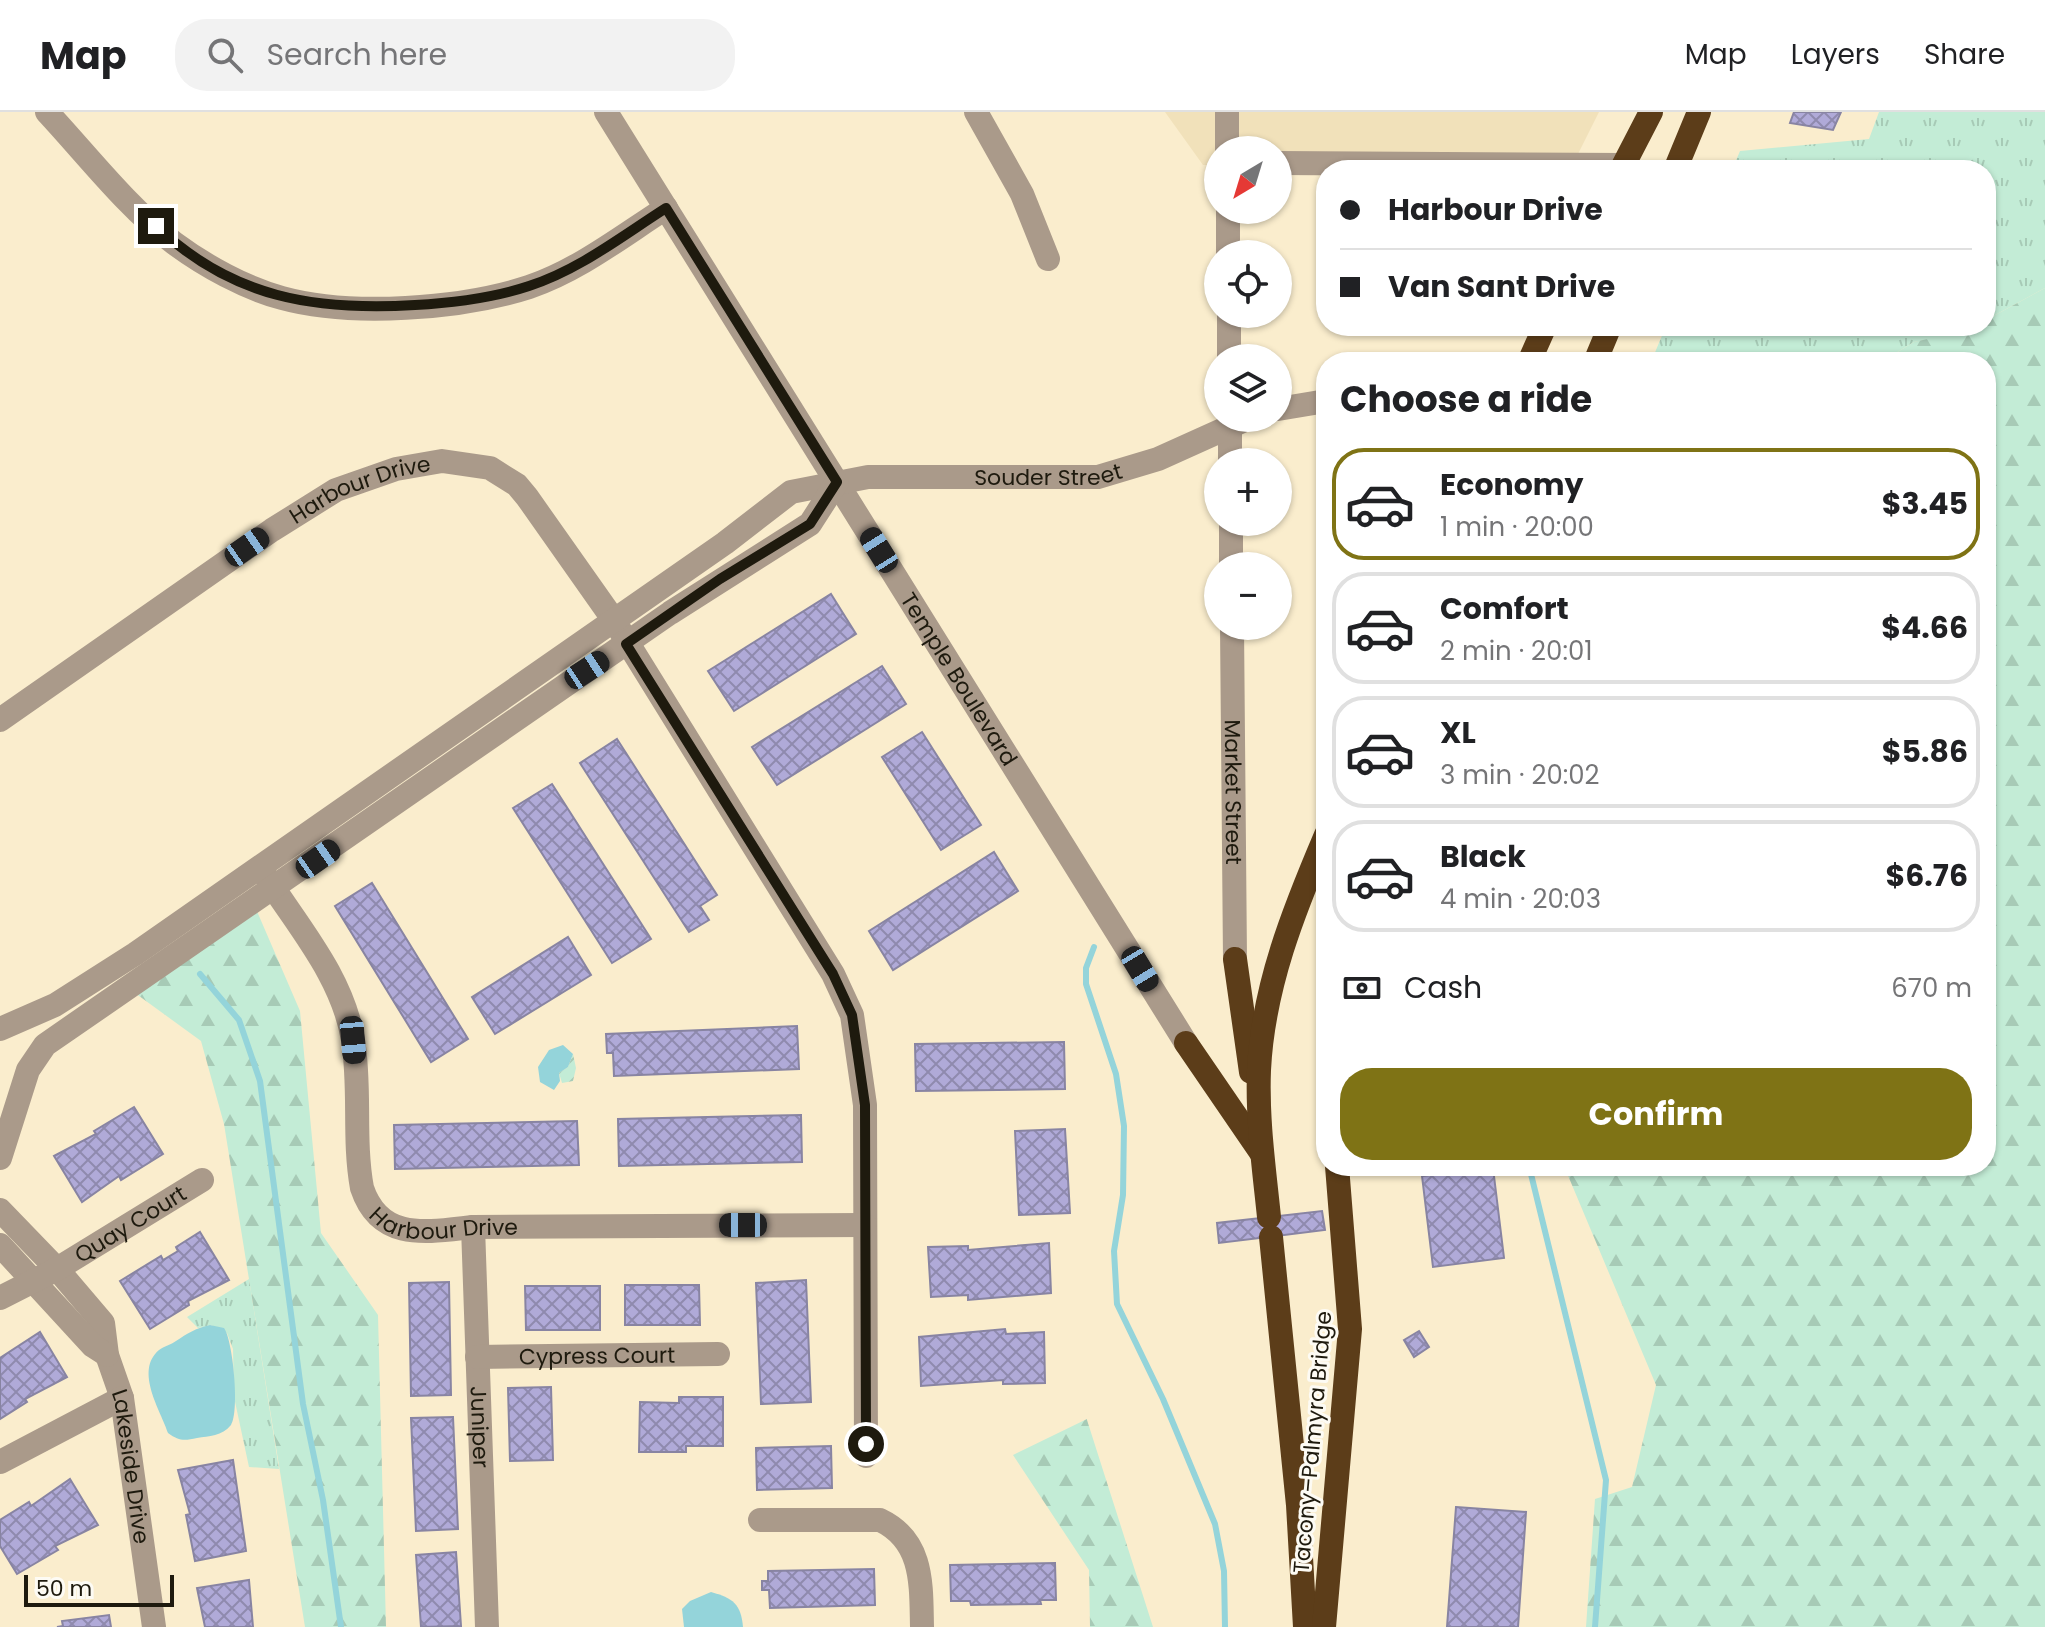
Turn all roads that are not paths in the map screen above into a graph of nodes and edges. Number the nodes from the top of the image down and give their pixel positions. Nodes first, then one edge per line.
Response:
1 (47, 112) edge
2 (606, 112) edge
3 (976, 112) edge
4 (1227, 112) edge
5 (1651, 112) edge
6 (1699, 112) edge
7 (1227, 136) edge
8 (1626, 160) edge
9 (1679, 160) edge
10 (1292, 163) edge
11 (1316, 163) edge
12 (666, 208) junction
13 (1048, 259) dead end
14 (1316, 403) edge
15 (1292, 407) edge
16 (1212, 432) edge
17 (837, 482) junction
18 (725, 543) junction
19 (741, 566) junction
20 (613, 619) junction
21 (1232, 640) edge
22 (626, 644) junction
23 (0, 720) edge
24 (1316, 859) edge
25 (259, 866) junction
26 (274, 890) junction
27 (1235, 959) joint
28 (90, 998) junction
29 (0, 1029) edge
30 (1186, 1043) joint
31 (1258, 1101) junction
32 (0, 1107) edge
33 (2, 1149) edge
34 (1262, 1154) junction
35 (1338, 1176) edge
36 (202, 1180) dead end
37 (0, 1210) edge
38 (865, 1225) junction
39 (473, 1227) junction
40 (0, 1245) edge
41 (57, 1269) junction
42 (33, 1281) junction
43 (0, 1298) edge
44 (718, 1354) dead end
45 (107, 1355) junction
46 (477, 1357) junction
47 (122, 1398) junction
48 (866, 1456) dead end
49 (0, 1462) edge
50 (760, 1520) dead end
51 (154, 1627) edge
52 (487, 1627) edge
53 (922, 1627) edge
54 (1305, 1627) edge
55 (1324, 1627) edge

1 - 12 street
2 - 12 street, Temple Boulevard
3 - 13 street
4 - 7 street
5 - 8 highway
6 - 9 highway
10 - 11 street
12 - 17 street, Temple Boulevard
14 - 15 street
16 - 17 street, Souder Street
17 - 18 street
17 - 19 street
17 - 30 street, Temple Boulevard
18 - 19 street
18 - 20 street
19 - 22 street
20 - 22 street, Harbour Drive
20 - 23 street, Harbour Drive
20 - 25 street
21 - 27 street, Market Street
22 - 26 street
22 - 38 street, Harbour Drive
24 - 31 highway
25 - 26 street, Harbour Drive
25 - 28 street
26 - 28 street
26 - 39 street, Harbour Drive
27 - 31 highway
28 - 29 street
28 - 33 street
30 - 34 highway
31 - 34 highway, Tacony–Palmyra Bridge
32 - 33 street
34 - 54 highway, Tacony–Palmyra Bridge
35 - 55 highway, Tacony–Palmyra Bridge
36 - 41 street, Quay Court
37 - 41 street, Lakeside Drive
38 - 39 street, Harbour Drive
38 - 48 street, Harbour Drive
39 - 46 street, Juniper
40 - 42 street, Lakeside Drive
41 - 42 street, Quay Court
41 - 45 street, Lakeside Drive
42 - 43 street, Quay Court
42 - 45 street, Lakeside Drive
44 - 46 street, Cypress Court
45 - 47 street, Lakeside Drive
46 - 52 street, Juniper
47 - 49 street
47 - 51 street, Lakeside Drive
50 - 53 street

